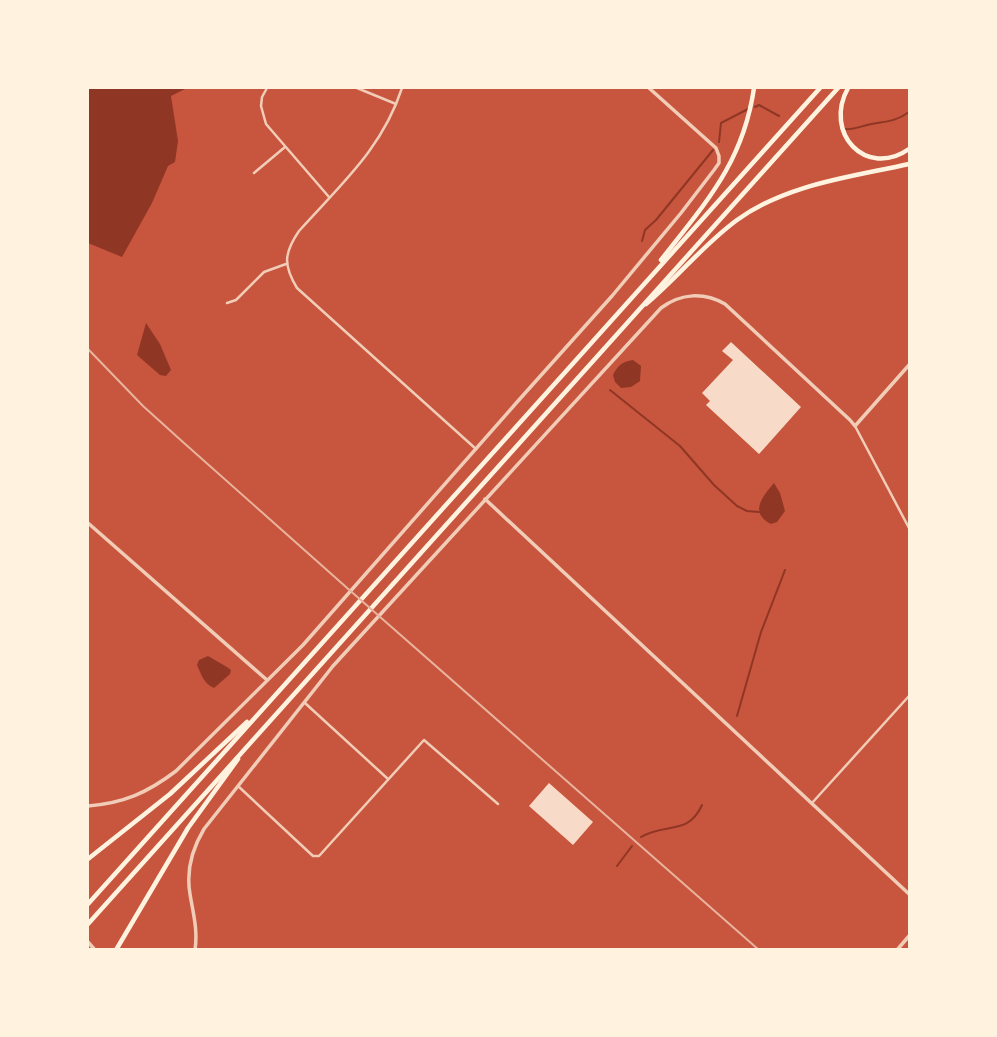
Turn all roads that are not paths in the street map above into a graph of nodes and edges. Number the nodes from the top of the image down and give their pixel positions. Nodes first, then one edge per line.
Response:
1 (267, 88) edge
2 (357, 88) edge
3 (402, 88) edge
4 (649, 88) edge
5 (754, 88) edge
6 (820, 88) edge
7 (838, 88) edge
8 (848, 88) edge
9 (397, 105) junction
10 (285, 147) junction
11 (909, 149) edge
12 (909, 164) edge
13 (254, 173) dead end
14 (329, 197) junction
15 (286, 264) junction
16 (636, 292) junction
17 (227, 303) dead end
18 (632, 316) junction
19 (909, 365) edge
20 (855, 426) junction
21 (476, 449) junction
22 (485, 499) junction
23 (88, 523) edge
24 (909, 528) edge
25 (267, 680) junction
26 (909, 696) edge
27 (304, 702) junction
28 (256, 715) junction
29 (254, 737) junction
30 (388, 779) junction
31 (238, 786) junction
32 (812, 803) junction
33 (498, 804) dead end
34 (88, 806) edge
35 (88, 859) edge
36 (909, 894) edge
37 (88, 904) edge
38 (88, 924) edge
39 (909, 936) edge
40 (88, 942) edge
41 (95, 949) edge
42 (116, 950) edge
43 (195, 950) edge
44 (897, 950) edge

1 - 10 street
2 - 9 street
3 - 9 street
4 - 21 street
5 - 16 highway
6 - 16 highway
7 - 18 highway
8 - 11 highway
9 - 14 street
10 - 13 street
10 - 14 street
12 - 18 highway
14 - 15 street
15 - 17 street
15 - 21 street
16 - 28 highway
18 - 29 highway
19 - 20 street
20 - 22 street
20 - 24 street
21 - 25 street
22 - 27 street
22 - 32 street
23 - 25 street
25 - 34 street
26 - 32 street
27 - 30 street
27 - 31 street
28 - 35 highway
28 - 37 highway
29 - 38 highway
29 - 42 highway
30 - 31 street
30 - 33 street
31 - 43 street
32 - 36 street
39 - 44 street
40 - 41 street

